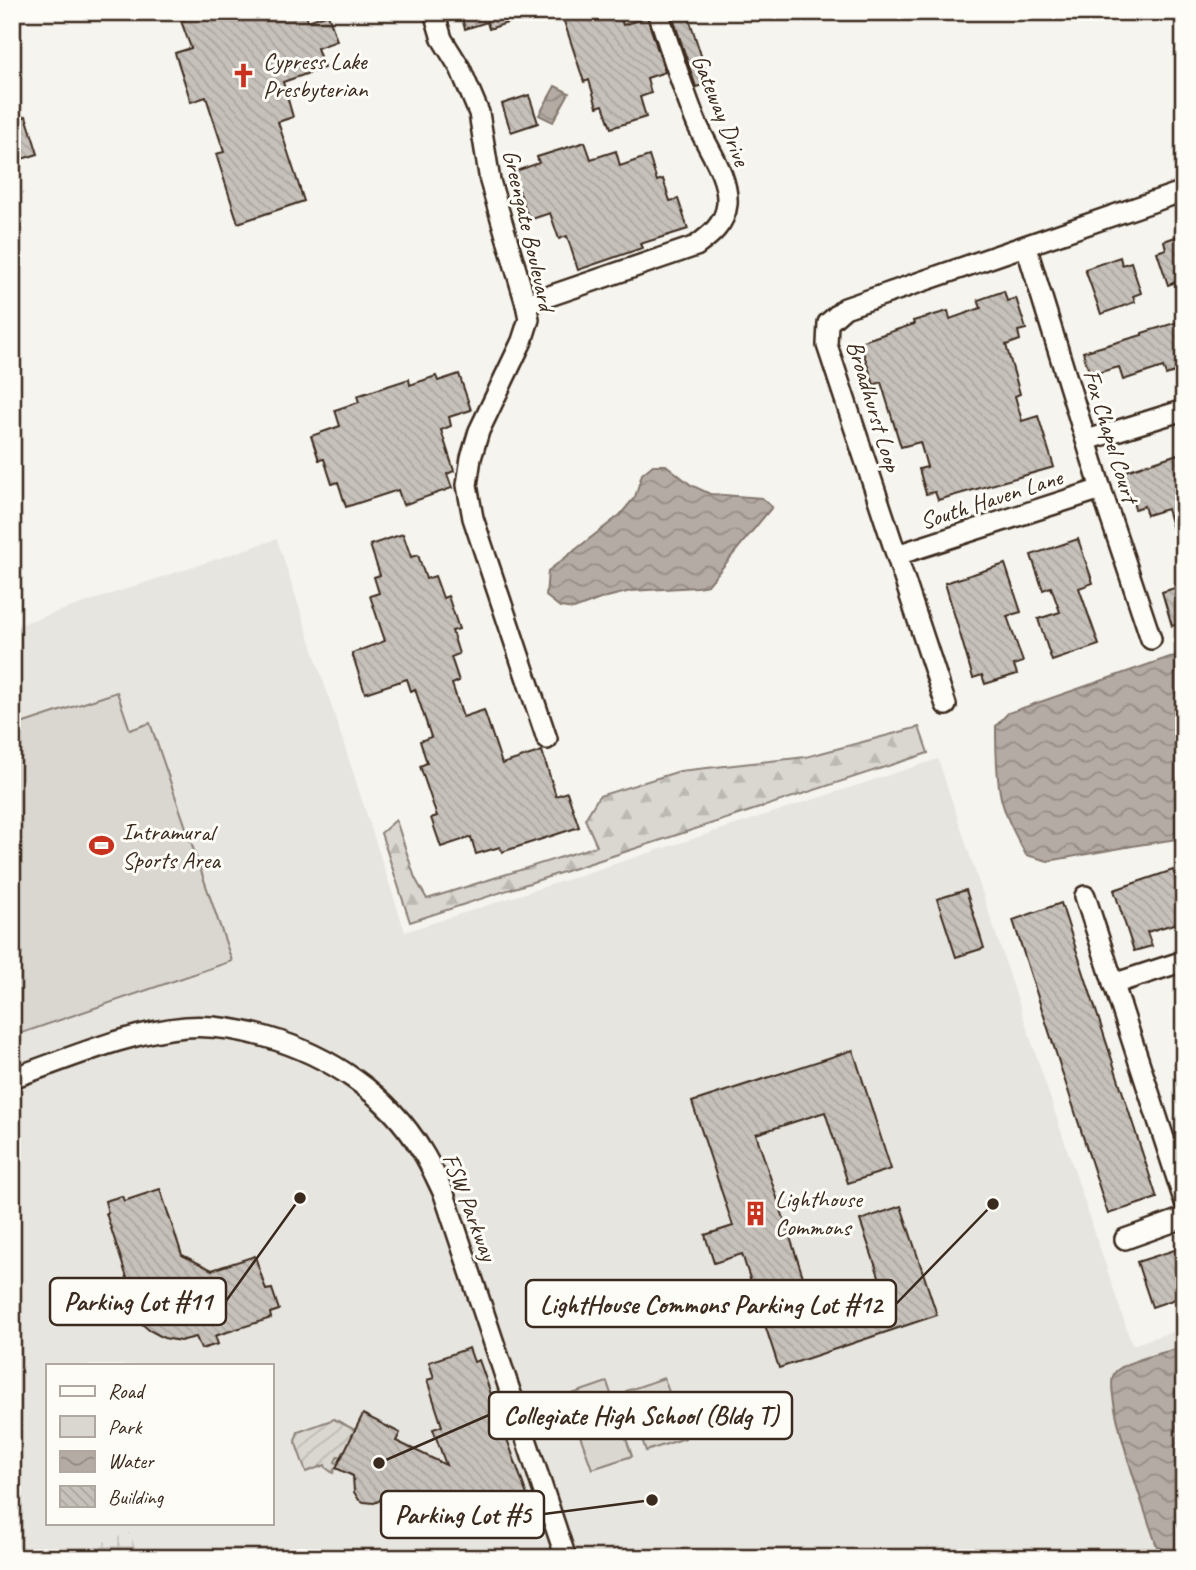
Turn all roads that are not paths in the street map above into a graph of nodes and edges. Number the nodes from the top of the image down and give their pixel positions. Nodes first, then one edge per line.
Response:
1 (434, 12) edge
2 (658, 12) edge
3 (1184, 191) edge
4 (1026, 246) junction
5 (526, 304) junction
6 (1184, 410) edge
7 (1087, 440) junction
8 (1101, 489) junction
9 (897, 555) junction
10 (1151, 639) dead end
11 (946, 705) dead end
12 (547, 739) dead end
13 (1085, 896) dead end
14 (1184, 961) edge
15 (1113, 984) junction
16 (12, 1078) edge
17 (1184, 1200) edge
18 (1184, 1218) edge
19 (1125, 1239) dead end
20 (566, 1558) edge

1 - 5 street, Greengate Boulevard
2 - 5 street, Gateway Drive
3 - 4 street, Broadhurst Loop
4 - 7 street, Fox Chapel Court
4 - 9 street, Broadhurst Loop
5 - 12 street, Greengate Boulevard
6 - 7 street
7 - 8 street, Fox Chapel Court
8 - 9 street, South Haven Lane
8 - 10 street, Fox Chapel Court
9 - 11 street, Broadhurst Loop
13 - 15 street
14 - 15 street
15 - 17 street
16 - 20 street, FSW Parkway
18 - 19 street

